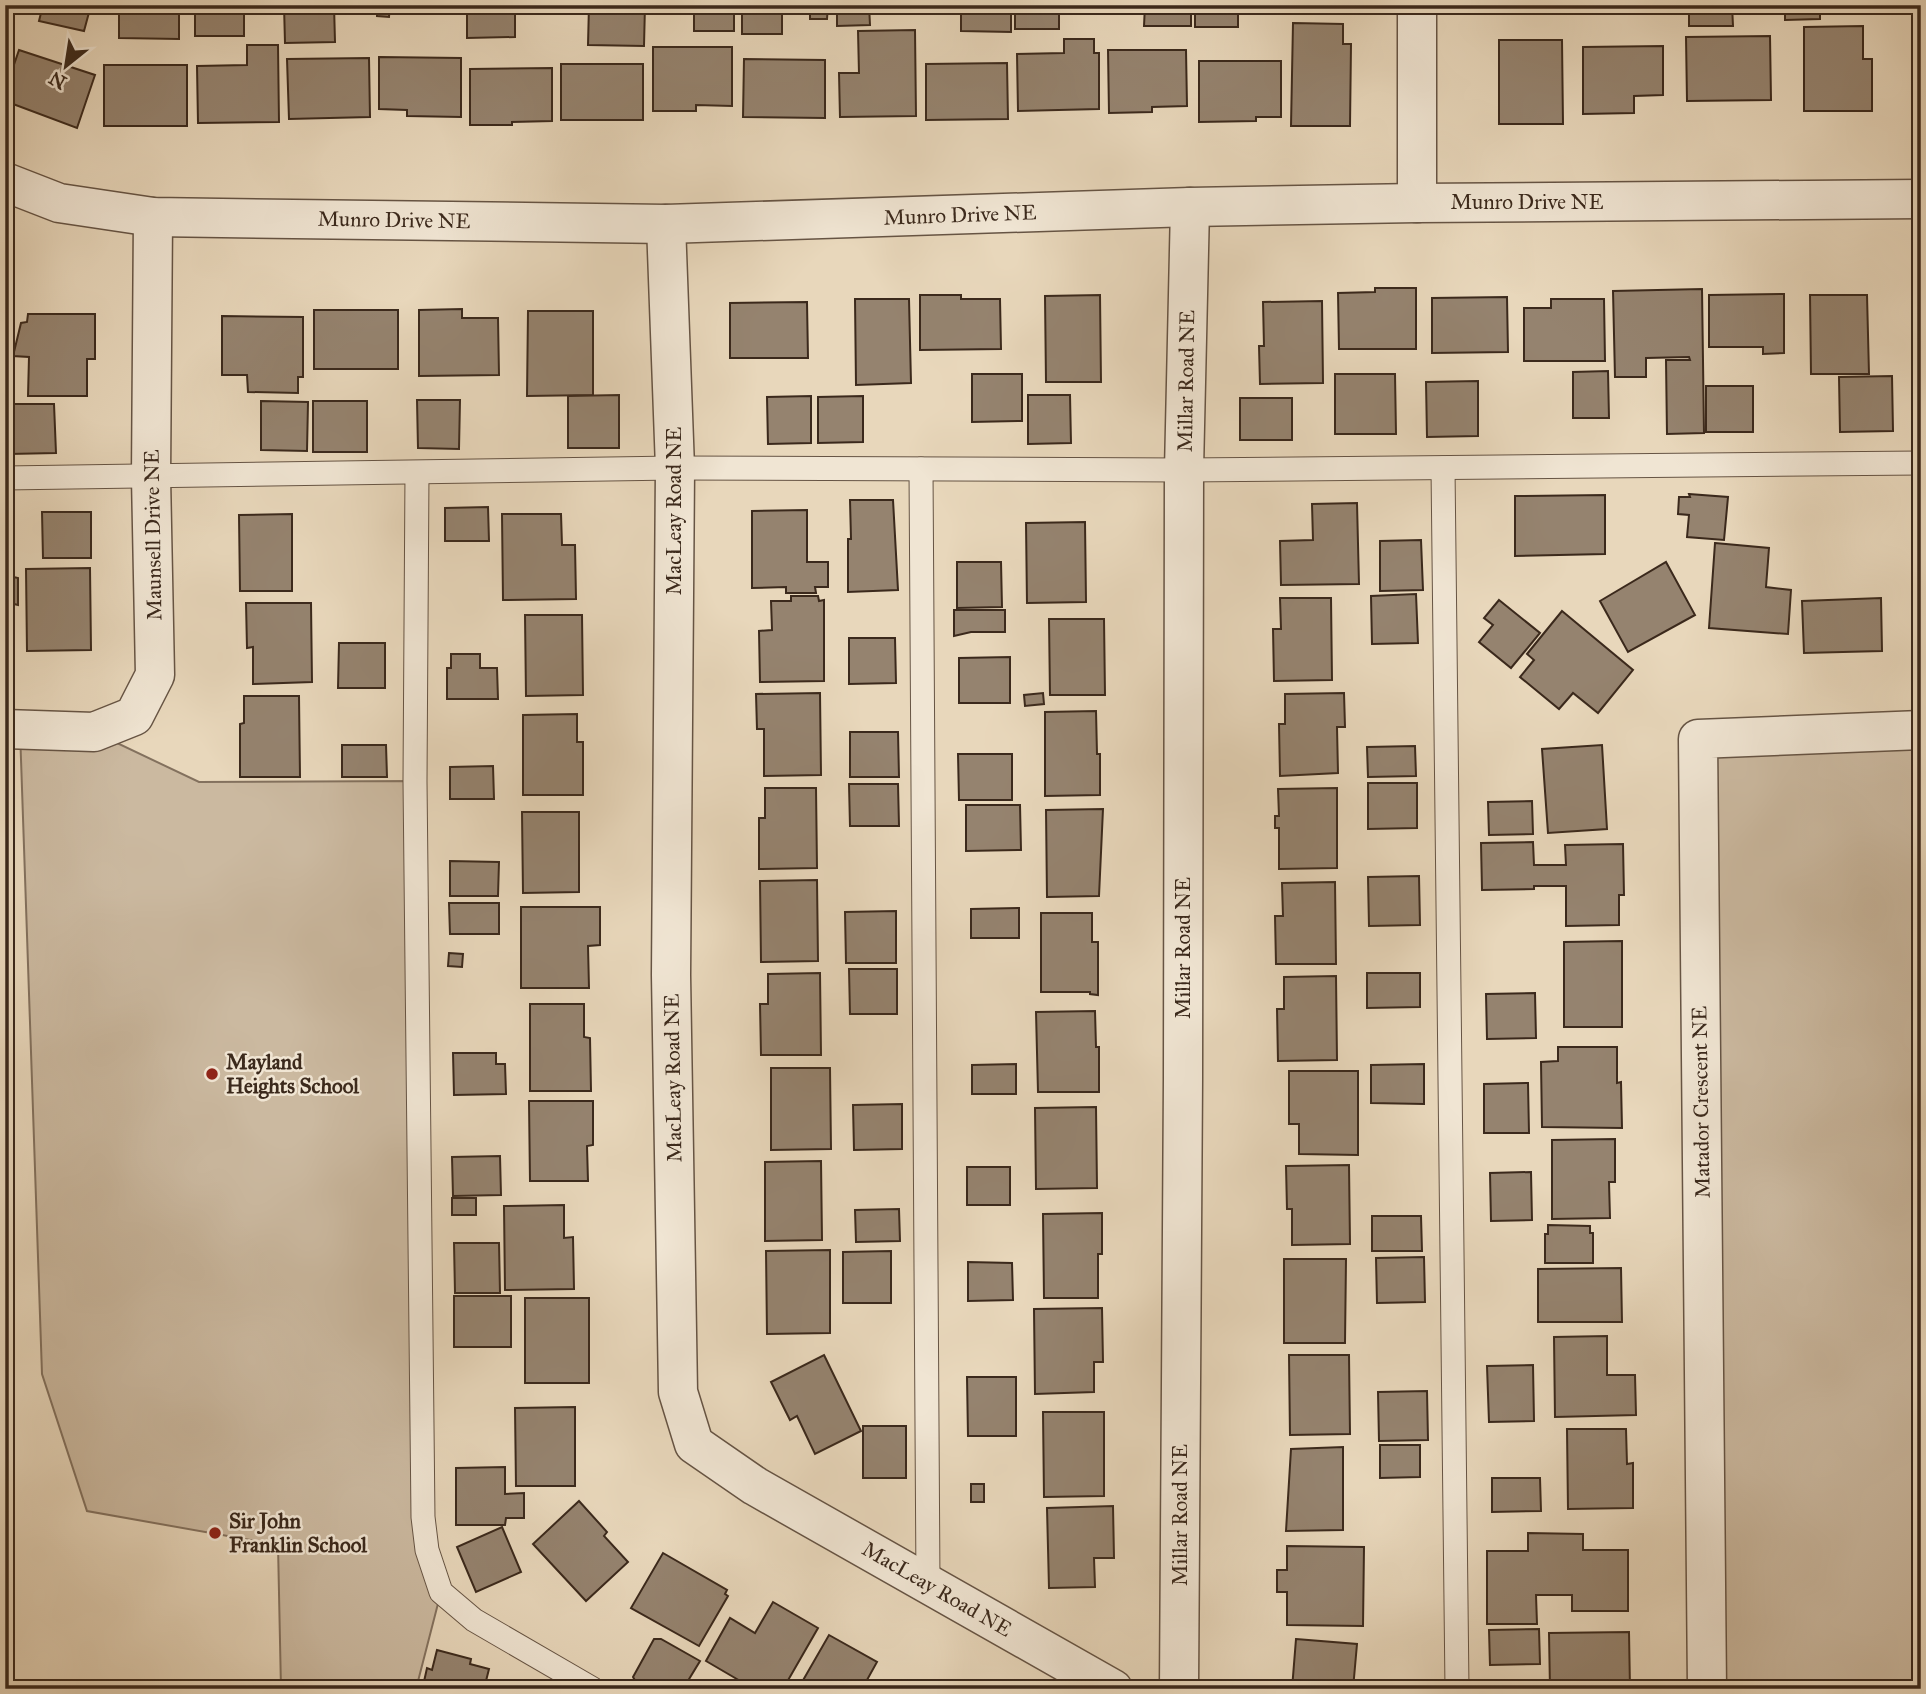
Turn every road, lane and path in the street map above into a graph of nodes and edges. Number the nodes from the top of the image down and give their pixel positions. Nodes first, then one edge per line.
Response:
1 (1417, 5) edge
2 (5, 182) edge
3 (1921, 199) edge
4 (1417, 203) junction
5 (1190, 207) junction
6 (153, 217) junction
7 (666, 224) junction
8 (1921, 463) edge
9 (675, 468) junction
10 (1443, 468) junction
11 (921, 469) junction
12 (1184, 470) junction
13 (417, 473) junction
14 (151, 477) junction
15 (5, 478) edge
16 (5, 729) edge
17 (1921, 730) edge
18 (929, 1584) junction
19 (593, 1689) edge
20 (1113, 1689) edge
21 (1179, 1689) edge
22 (1457, 1689) edge
23 (1707, 1689) edge

1 - 4 street
2 - 6 street, Munro Drive NE
3 - 4 street, Munro Drive NE
4 - 5 street, Munro Drive NE
5 - 7 street, Munro Drive NE
5 - 12 street, Millar Road NE
6 - 7 street, Munro Drive NE
6 - 14 street, Maunsell Drive NE
7 - 9 street, MacLeay Road NE
8 - 10 lane
9 - 11 lane
9 - 13 lane
9 - 18 street, MacLeay Road NE
10 - 12 lane
10 - 22 lane
11 - 12 lane
11 - 18 lane
12 - 21 street, Millar Road NE
13 - 14 lane
13 - 19 lane
14 - 15 lane
14 - 16 street, Maunsell Drive NE
17 - 23 street, Matador Crescent NE
18 - 20 street, MacLeay Road NE

